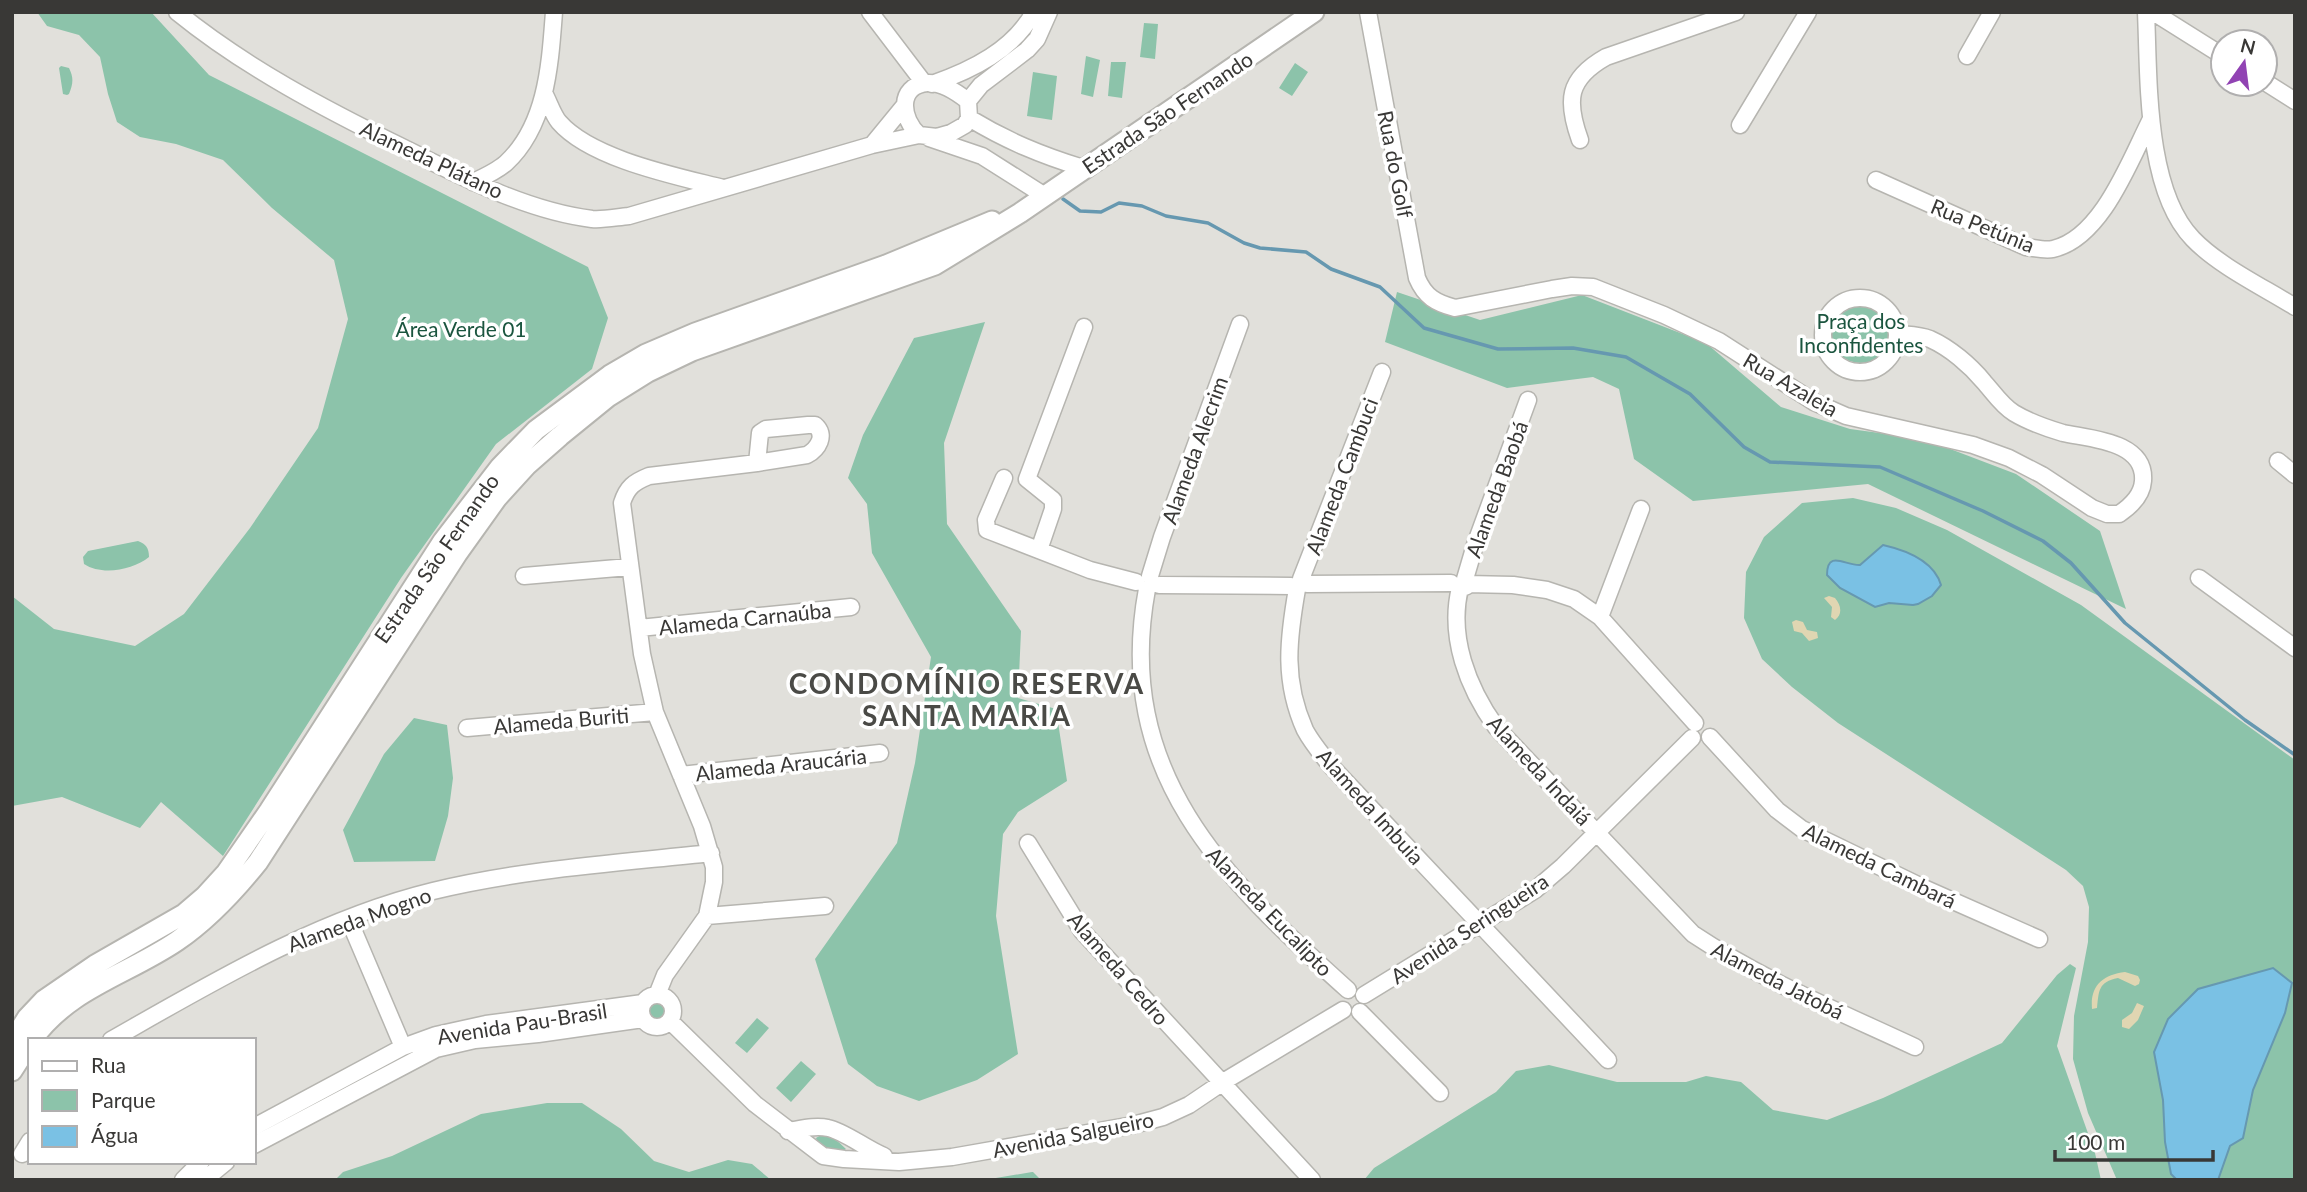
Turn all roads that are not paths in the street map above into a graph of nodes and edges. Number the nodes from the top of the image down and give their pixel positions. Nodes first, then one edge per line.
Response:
1 (177, 12) edge
2 (554, 12) edge
3 (870, 12) edge
4 (1034, 12) edge
5 (1049, 12) edge
6 (1314, 12) edge
7 (1368, 12) edge
8 (1736, 12) edge
9 (1808, 12) edge
10 (1992, 12) edge
11 (2146, 12) edge
12 (2154, 12) edge
13 (2209, 47) edge
14 (1967, 56) dead end
15 (928, 83) junction
16 (2279, 91) edge
17 (544, 93) junction
18 (2295, 101) edge
19 (904, 106) junction
20 (967, 115) junction
21 (535, 119) junction
22 (2151, 119) junction
23 (558, 121) junction
24 (1740, 125) dead end
25 (922, 136) junction
26 (1580, 141) dead end
27 (872, 145) junction
28 (982, 156) junction
29 (504, 165) junction
30 (1083, 168) junction
31 (682, 178) junction
32 (1876, 180) dead end
33 (474, 183) junction
34 (725, 188) junction
35 (511, 196) junction
36 (1045, 196) junction
37 (684, 201) junction
38 (1020, 213) junction
39 (1442, 305) joint
40 (2295, 307) edge
41 (1240, 324) dead end
42 (1084, 327) dead end
43 (1898, 334) junction
44 (1382, 372) dead end
45 (1528, 400) dead end
46 (2278, 461) dead end
47 (757, 463) dead end
48 (2295, 475) edge
49 (1004, 478) dead end
50 (1641, 509) dead end
51 (1039, 551) junction
52 (629, 567) junction
53 (524, 576) dead end
54 (2199, 578) dead end
55 (1148, 583) junction
56 (1461, 583) junction
57 (1299, 585) junction
58 (851, 607) dead end
59 (1600, 617) junction
60 (639, 628) junction
61 (2295, 648) edge
62 (655, 712) junction
63 (467, 728) dead end
64 (1693, 731) junction
65 (880, 753) dead end
66 (681, 775) junction
67 (1597, 832) junction
68 (1028, 843) dead end
69 (711, 853) junction
70 (825, 906) dead end
71 (707, 916) junction
72 (349, 920) junction
73 (1482, 924) junction
74 (2039, 939) dead end
75 (1356, 993) junction
76 (648, 1006) junction
77 (1343, 1010) junction
78 (1360, 1012) junction
79 (670, 1021) junction
80 (33, 1038) edge
81 (115, 1038) edge
82 (12, 1042) edge
83 (28, 1046) edge
84 (403, 1047) junction
85 (1915, 1047) dead end
86 (436, 1049) junction
87 (1608, 1060) dead end
88 (12, 1071) edge
89 (383, 1075) junction
90 (1223, 1082) junction
91 (1440, 1093) dead end
92 (256, 1125) edge
93 (813, 1127) junction
94 (788, 1131) junction
95 (853, 1140) junction
96 (807, 1143) junction
97 (256, 1144) edge
98 (849, 1158) junction
99 (899, 1162) junction
100 (199, 1164) edge
101 (224, 1164) edge
102 (183, 1180) edge
103 (204, 1180) edge
104 (1312, 1180) edge

1 - 33 street, Alameda Plátano
2 - 17 street
3 - 15 street
4 - 15 street
5 - 20 street
6 - 30 main road, Estrada São Fernando
7 - 39 street, Rua do Golf
8 - 26 street
9 - 24 street
10 - 14 street
11 - 22 street
12 - 13 street
15 - 19 street
15 - 20 street
16 - 18 street
17 - 21 street
17 - 23 street
19 - 25 street
19 - 27 street
20 - 25 street
20 - 28 street
20 - 30 street
21 - 23 street
21 - 29 street
22 - 32 street, Rua Petúnia
22 - 40 street
23 - 31 street
25 - 27 street, Alameda Plátano
25 - 28 street
27 - 34 street, Alameda Plátano
28 - 36 street
29 - 33 street
29 - 35 street
30 - 36 main road, Estrada São Fernando
31 - 34 street
31 - 37 street
33 - 35 street, Alameda Plátano
34 - 37 street, Alameda Plátano
35 - 37 street, Alameda Plátano
36 - 38 main road, Estrada São Fernando
38 - 80 main road, Estrada São Fernando
38 - 82 main road, Estrada São Fernando
39 - 43 street, Rua Azaleia
41 - 55 street, Alameda Alecrim
42 - 51 street
43 - 43 street
44 - 57 street, Alameda Cambuci
45 - 56 street, Alameda Baobá
46 - 48 street
47 - 52 street
49 - 51 street
50 - 59 street
51 - 55 street
52 - 53 street
52 - 60 street
54 - 61 street
55 - 57 street
55 - 75 street, Alameda Eucalipto
56 - 57 street
56 - 59 street
56 - 67 street, Alameda Indaiá
57 - 73 street, Alameda Imbuia
58 - 60 street, Alameda Carnaúba
59 - 64 street
60 - 62 street
62 - 63 street, Alameda Buriti
62 - 66 street
64 - 67 street, Avenida Seringueira
64 - 74 street, Alameda Cambará
65 - 66 street, Alameda Araucária
66 - 69 street
67 - 73 street, Avenida Seringueira
67 - 85 street, Alameda Jatobá
68 - 90 street, Alameda Cedro
69 - 71 street
69 - 72 street, Alameda Mogno
70 - 71 street
71 - 76 street
72 - 81 street, Alameda Mogno
72 - 84 street
73 - 75 street, Avenida Seringueira
73 - 87 street, Alameda Imbuia
75 - 77 street
75 - 78 street
76 - 79 street, Avenida Pau-Brasil
76 - 79 street
76 - 84 street, Avenida Pau-Brasil
76 - 86 street, Avenida Pau-Brasil
77 - 78 street
77 - 90 street, Avenida Salgueiro
78 - 91 street
79 - 94 street
83 - 88 main road, Estrada São Fernando
84 - 86 street, Avenida Pau-Brasil
84 - 89 street, Avenida Pau-Brasil
84 - 92 street, Avenida Pau-Brasil
86 - 89 street, Avenida Pau-Brasil
89 - 97 street, Avenida Pau-Brasil
90 - 99 street, Avenida Salgueiro
90 - 104 street, Alameda Cedro
93 - 94 street, Avenida Salgueiro
93 - 95 street, Avenida Salgueiro
93 - 96 street
94 - 96 street, Avenida Salgueiro
95 - 98 street
95 - 99 street, Avenida Salgueiro
96 - 98 street, Avenida Salgueiro
98 - 99 street, Avenida Salgueiro
100 - 102 street
101 - 103 street

